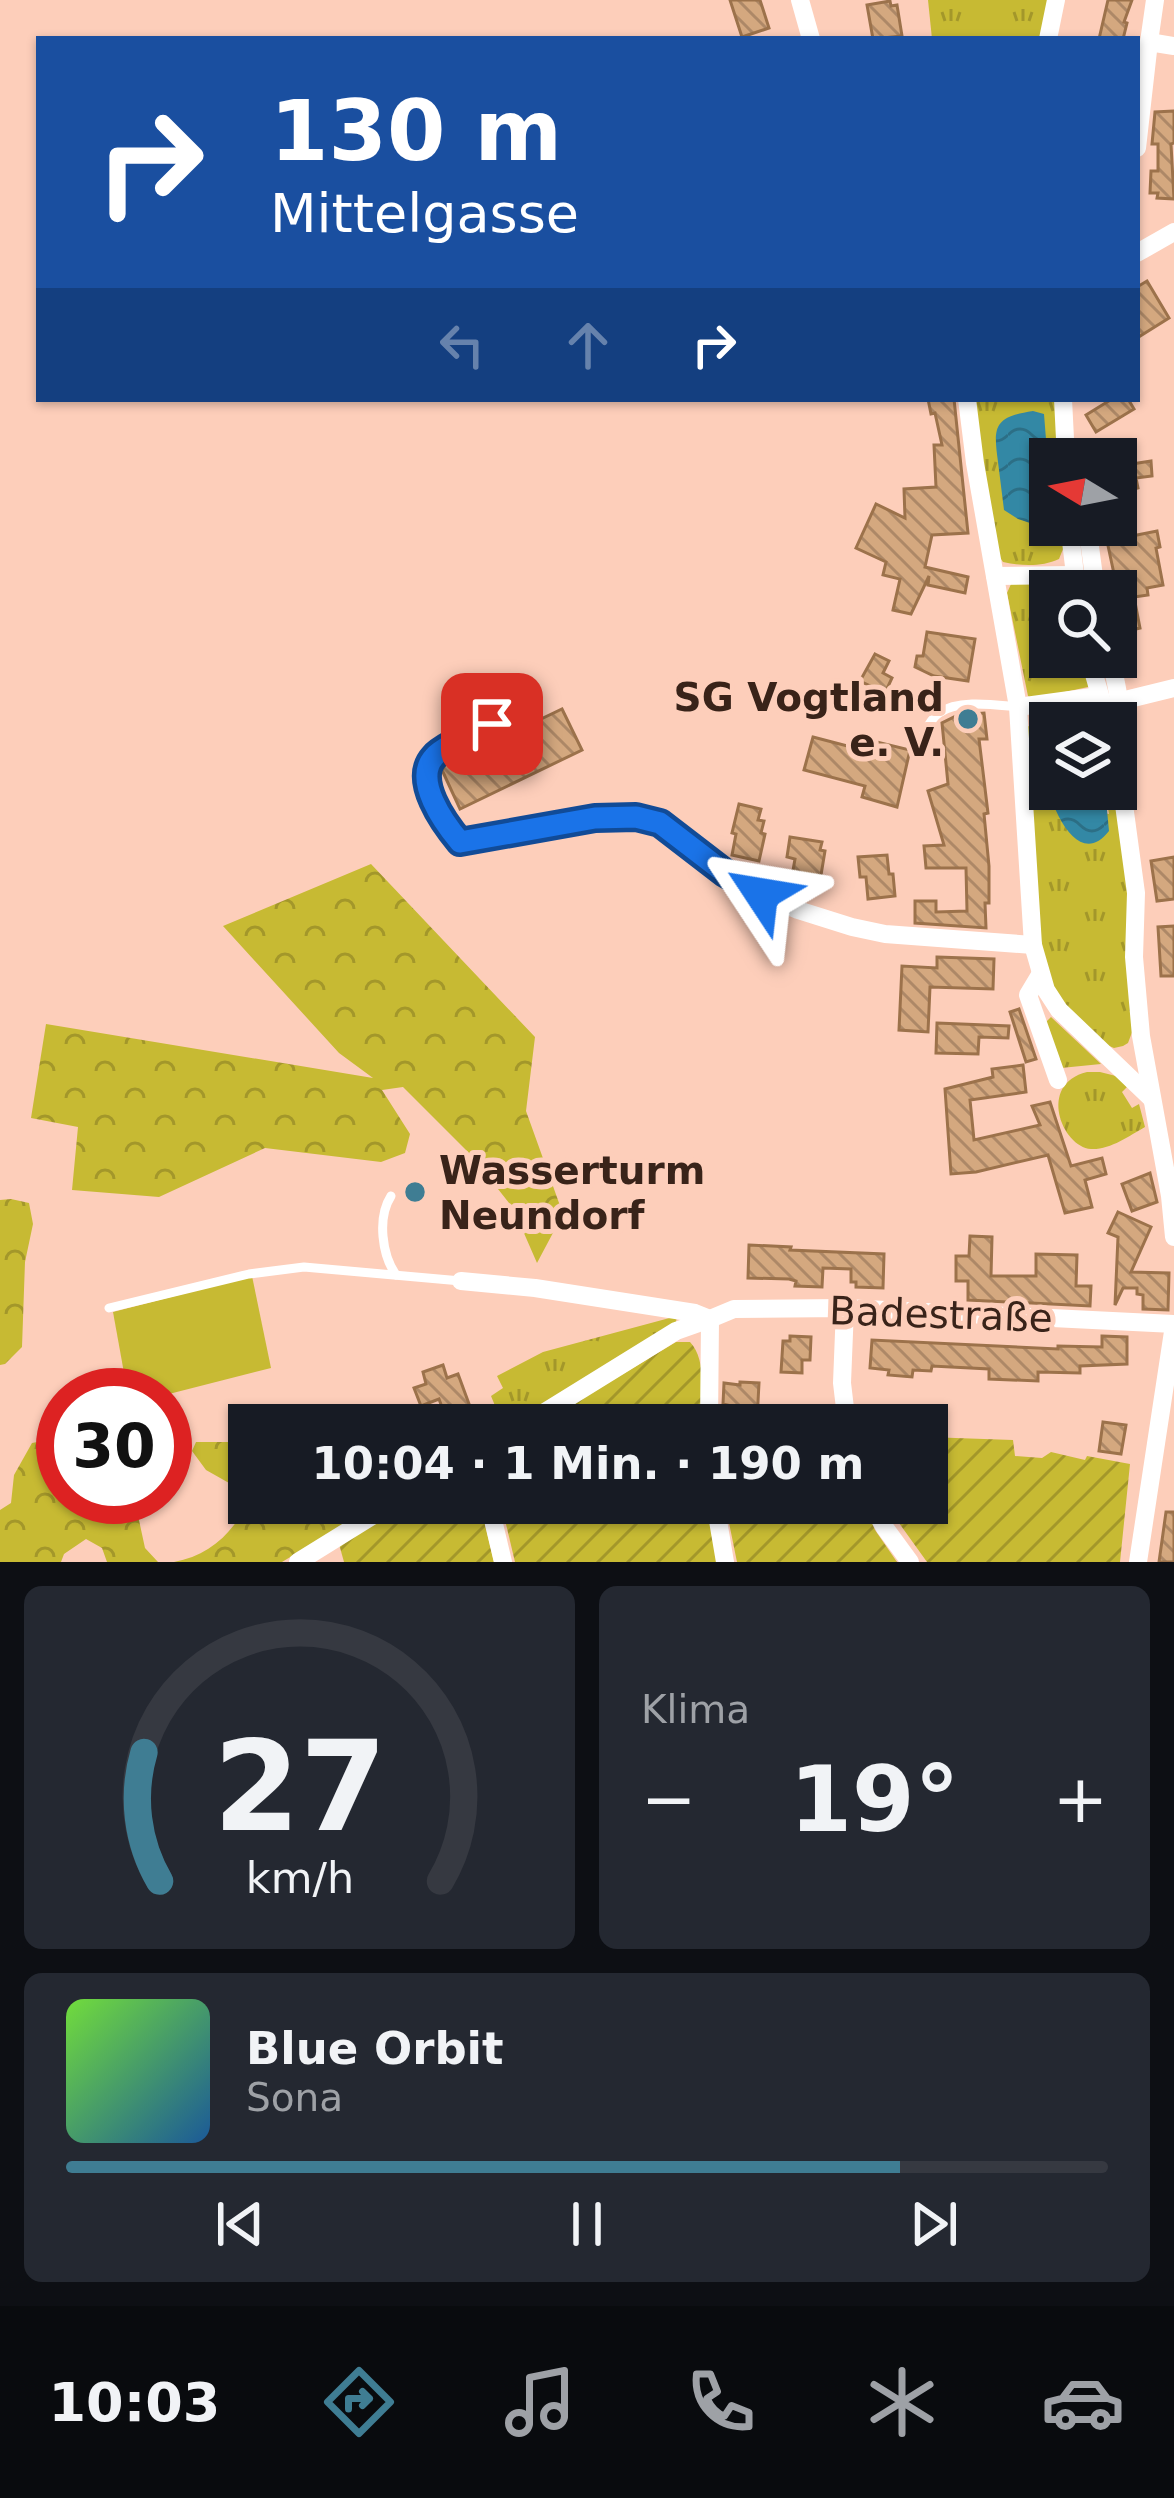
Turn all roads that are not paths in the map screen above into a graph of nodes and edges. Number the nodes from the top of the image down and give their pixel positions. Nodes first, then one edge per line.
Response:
1 (800, 0) edge
2 (1056, 0) edge
3 (1155, 0) edge
4 (810, 36) edge
5 (1049, 36) edge
6 (1149, 42) junction
7 (1174, 46) edge
8 (1140, 122) edge
9 (1174, 232) edge
10 (1140, 251) edge
11 (967, 402) edge
12 (1064, 402) edge
13 (1066, 438) edge
14 (995, 576) junction
15 (1029, 579) edge
16 (1095, 678) edge
17 (1115, 678) edge
18 (1174, 688) edge
19 (1100, 696) junction
20 (1121, 701) joint
21 (1102, 702) edge
22 (1018, 707) junction
23 (520, 709) dead end
24 (917, 747) dead end
25 (1125, 810) edge
26 (1033, 946) junction
27 (1040, 975) junction
28 (1058, 1080) dead end
29 (1151, 1098) junction
30 (391, 1196) dead end
31 (1174, 1237) edge
32 (396, 1275) junction
33 (460, 1282) joint
34 (109, 1308) dead end
35 (845, 1308) junction
36 (710, 1319) junction
37 (1174, 1325) edge
38 (558, 1404) edge
39 (709, 1404) edge
40 (844, 1404) edge
41 (359, 1524) edge
42 (494, 1524) edge
43 (719, 1524) edge
44 (883, 1524) edge
45 (298, 1562) edge
46 (503, 1562) edge
47 (725, 1562) edge
48 (910, 1562) edge
49 (1138, 1562) edge

1 - 4 street
2 - 5 street
3 - 6 street
6 - 7 street
6 - 8 street
9 - 10 street
11 - 14 street
12 - 13 street
14 - 15 street
14 - 22 street
16 - 19 street
17 - 20 street
18 - 20 street
19 - 21 street
19 - 22 street
22 - 24 lane
22 - 26 street
23 - 26 street
25 - 29 street
26 - 27 street
27 - 28 street
27 - 29 street
29 - 31 street
30 - 32 lane
32 - 33 lane
32 - 34 lane
33 - 36 street, Badestraße
35 - 36 street, Badestraße
35 - 37 street, Badestraße
35 - 40 street
36 - 38 street, Badestraße
36 - 39 street
37 - 49 street
41 - 45 street
42 - 46 street
43 - 47 street
44 - 48 street

